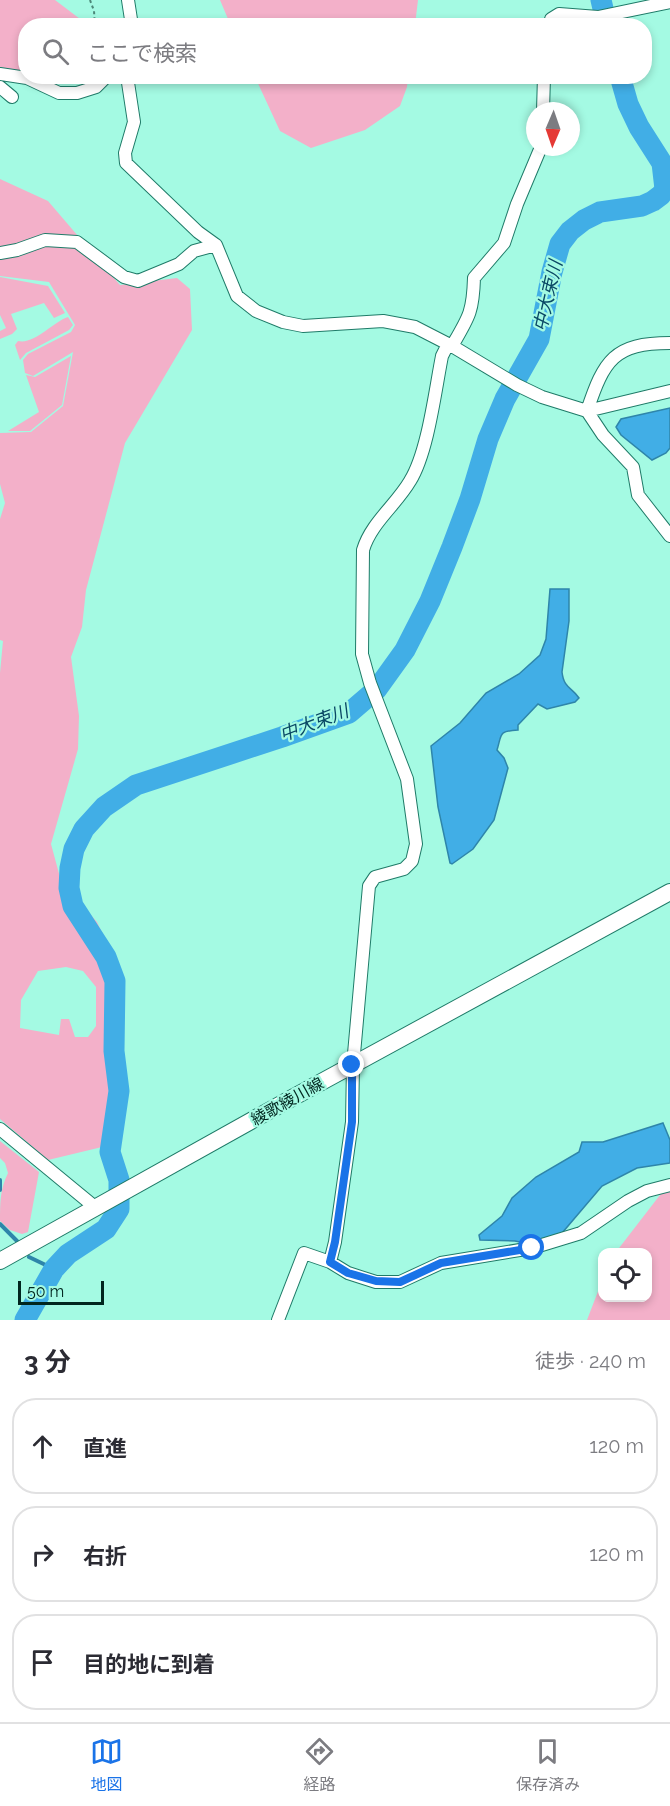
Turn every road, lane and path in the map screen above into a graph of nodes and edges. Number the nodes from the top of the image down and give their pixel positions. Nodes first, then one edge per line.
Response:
1 (90, 0) edge
2 (128, 0) edge
3 (670, 2) edge
4 (94, 18) edge
5 (131, 18) edge
6 (553, 18) edge
7 (0, 74) edge
8 (18, 77) edge
9 (40, 84) edge
10 (99, 84) edge
11 (128, 84) edge
12 (544, 84) edge
13 (0, 87) edge
14 (12, 97) dead end
15 (543, 102) edge
16 (537, 156) edge
17 (216, 245) junction
18 (0, 253) edge
19 (670, 343) edge
20 (450, 345) junction
21 (670, 391) edge
22 (587, 411) junction
23 (670, 536) edge
24 (670, 892) edge
25 (352, 1065) junction
26 (0, 1129) edge
27 (670, 1185) edge
28 (96, 1208) junction
29 (0, 1260) edge
30 (330, 1262) junction
31 (278, 1320) edge

1 - 4 path
2 - 5 street
3 - 6 street
7 - 8 street
9 - 10 street
11 - 17 street
12 - 15 street
13 - 14 street
16 - 20 street
17 - 18 street
17 - 20 street
19 - 22 street
20 - 22 street
20 - 25 street
21 - 22 street
22 - 23 street
24 - 25 main road, 綾歌綾川線
25 - 28 main road, 綾歌綾川線
25 - 30 street
26 - 28 street
27 - 30 street
28 - 29 main road, 綾歌綾川線
30 - 31 street

